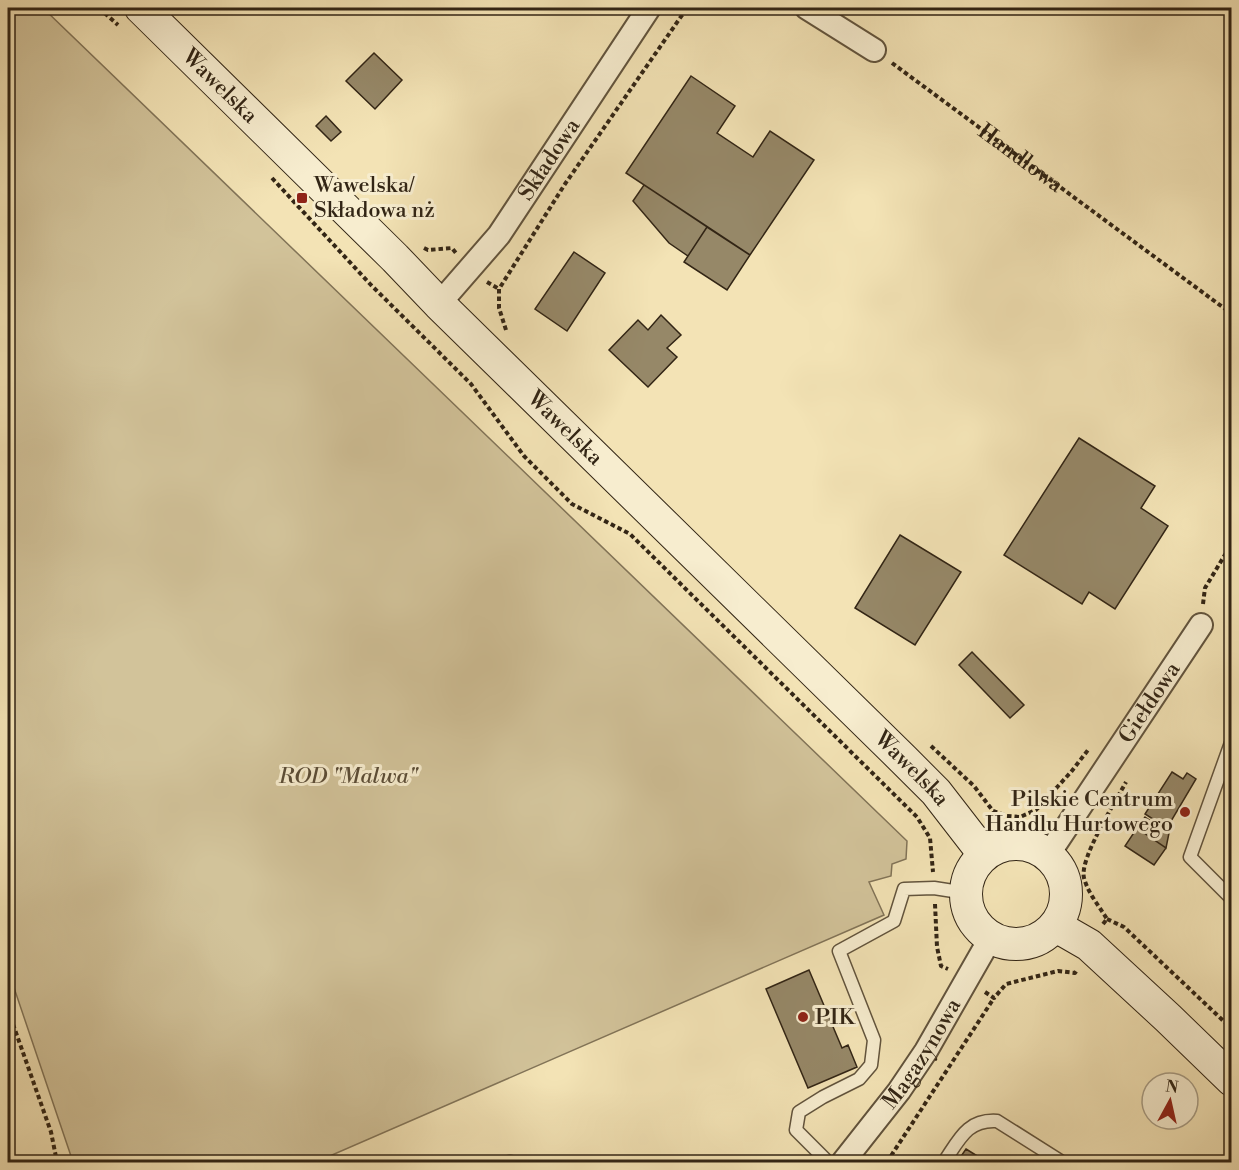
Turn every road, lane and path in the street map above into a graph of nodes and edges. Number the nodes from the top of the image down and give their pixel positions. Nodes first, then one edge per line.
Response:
1 (141, 8) edge
2 (649, 8) edge
3 (687, 8) edge
4 (807, 8) edge
5 (874, 50) joint
6 (499, 289) dead end
7 (439, 304) junction
8 (1232, 314) edge
9 (1232, 543) edge
10 (1201, 625) joint
11 (1231, 740) edge
12 (1094, 742) dead end
13 (982, 798) dead end
14 (984, 854) junction
15 (1048, 855) junction
16 (966, 893) junction
17 (1232, 899) edge
18 (1107, 918) dead end
19 (1056, 926) junction
20 (990, 939) junction
21 (994, 998) dead end
22 (8, 1010) edge
23 (1232, 1029) edge
24 (1232, 1080) edge
25 (57, 1162) edge
26 (828, 1162) edge
27 (843, 1162) edge
28 (887, 1162) edge
29 (944, 1162) edge
30 (1062, 1162) edge

1 - 7 street, Wawelska
2 - 7 street, Składowa
3 - 6 path
4 - 5 street
5 - 8 path, Handlowa
7 - 14 street, Wawelska
9 - 10 path
10 - 15 street, Giełdowa
11 - 17 lane
12 - 13 path
14 - 15 street
14 - 16 street
15 - 19 street
16 - 20 street
16 - 26 lane
18 - 23 path
19 - 20 street
19 - 24 street
20 - 27 street, Magazynowa
21 - 28 path
22 - 25 path
29 - 30 lane

